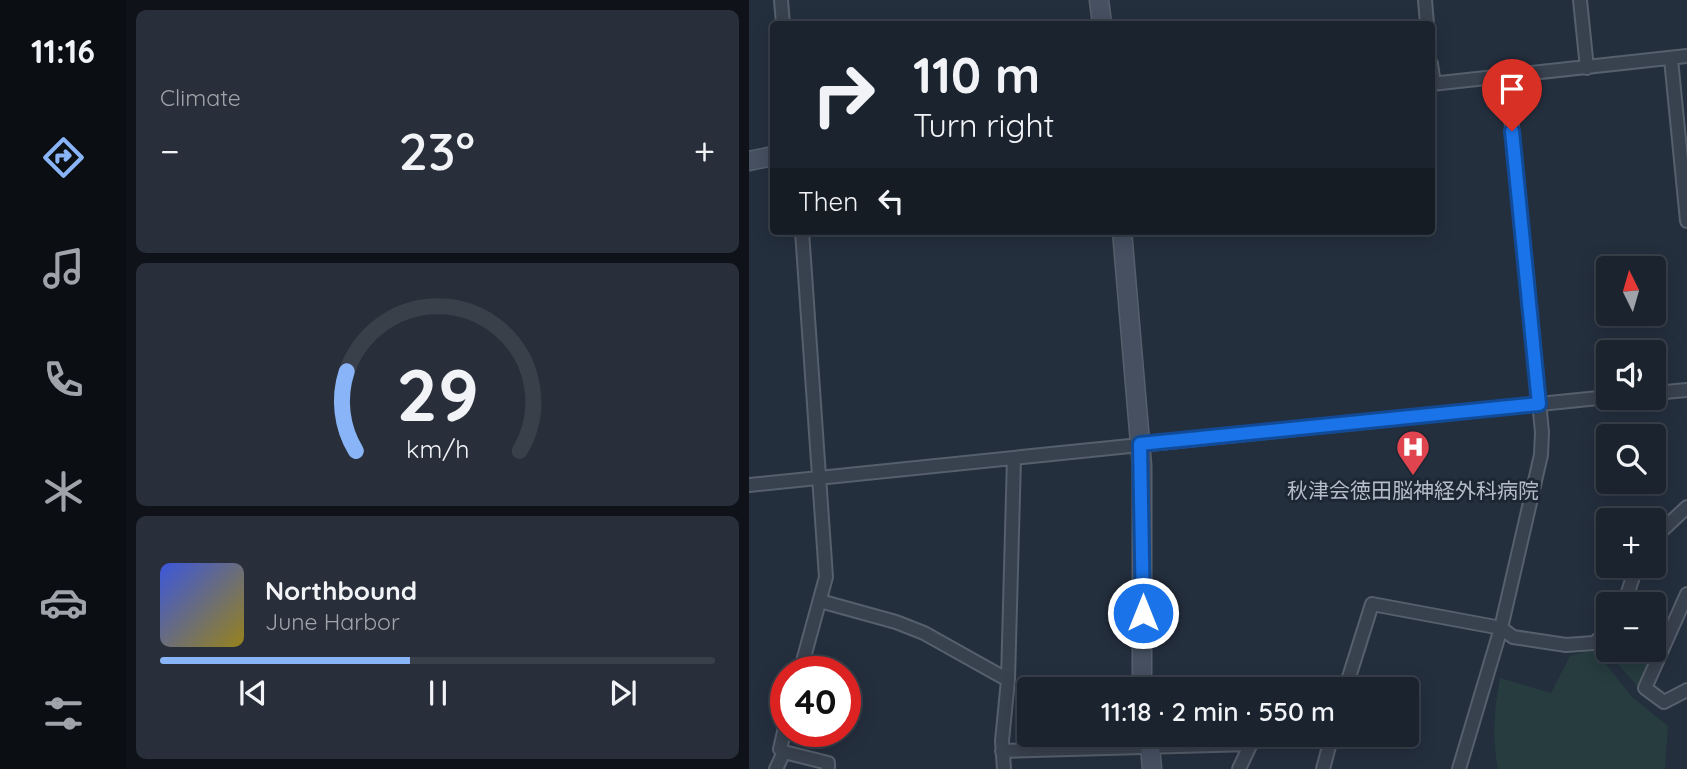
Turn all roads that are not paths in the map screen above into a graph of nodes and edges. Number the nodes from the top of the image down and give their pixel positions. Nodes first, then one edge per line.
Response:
1 (781, 0) edge
2 (1099, 0) edge
3 (1425, 0) edge
4 (1580, 0) edge
5 (783, 21) edge
6 (1102, 21) edge
7 (1427, 21) edge
8 (1687, 57) edge
9 (1671, 58) junction
10 (1587, 68) junction
11 (1507, 76) junction
12 (1435, 84) edge
13 (770, 157) edge
14 (749, 161) edge
15 (1687, 221) edge
16 (802, 235) edge
17 (1122, 235) edge
18 (1687, 390) edge
19 (1666, 392) edge
20 (1596, 398) edge
21 (1539, 404) junction
22 (1140, 444) junction
23 (1014, 458) junction
24 (819, 477) junction
25 (749, 485) edge
26 (1687, 507) edge
27 (1666, 527) edge
28 (1687, 594) edge
29 (820, 601) junction
30 (1501, 628) junction
31 (1596, 641) edge
32 (805, 656) edge
33 (1142, 677) edge
34 (1349, 677) edge
35 (1008, 680) junction
36 (1687, 690) edge
37 (780, 747) edge
38 (1068, 747) edge
39 (1150, 747) edge
40 (1250, 747) edge
41 (1329, 747) edge
42 (1002, 751) junction
43 (784, 752) junction
44 (776, 769) edge
45 (828, 769) edge
46 (1004, 769) edge
47 (1152, 769) edge
48 (1240, 769) edge
49 (1324, 769) edge
50 (1459, 769) edge

1 - 5 street
2 - 6 street
3 - 7 street
4 - 10 street
8 - 9 street
9 - 10 street
9 - 15 street
10 - 11 street
11 - 12 street
11 - 21 street
13 - 14 street
16 - 24 street
17 - 22 street
18 - 19 street
20 - 21 street
21 - 22 street
21 - 30 street
22 - 23 street
22 - 33 street
23 - 24 street
23 - 35 street
24 - 25 street
24 - 29 street
26 - 27 street
28 - 36 street
29 - 32 street
29 - 35 street
30 - 31 street
30 - 34 street
30 - 50 street
35 - 42 street
37 - 43 street
38 - 42 street
39 - 47 street
40 - 48 street
41 - 49 street
42 - 46 street
43 - 44 street
43 - 45 street

